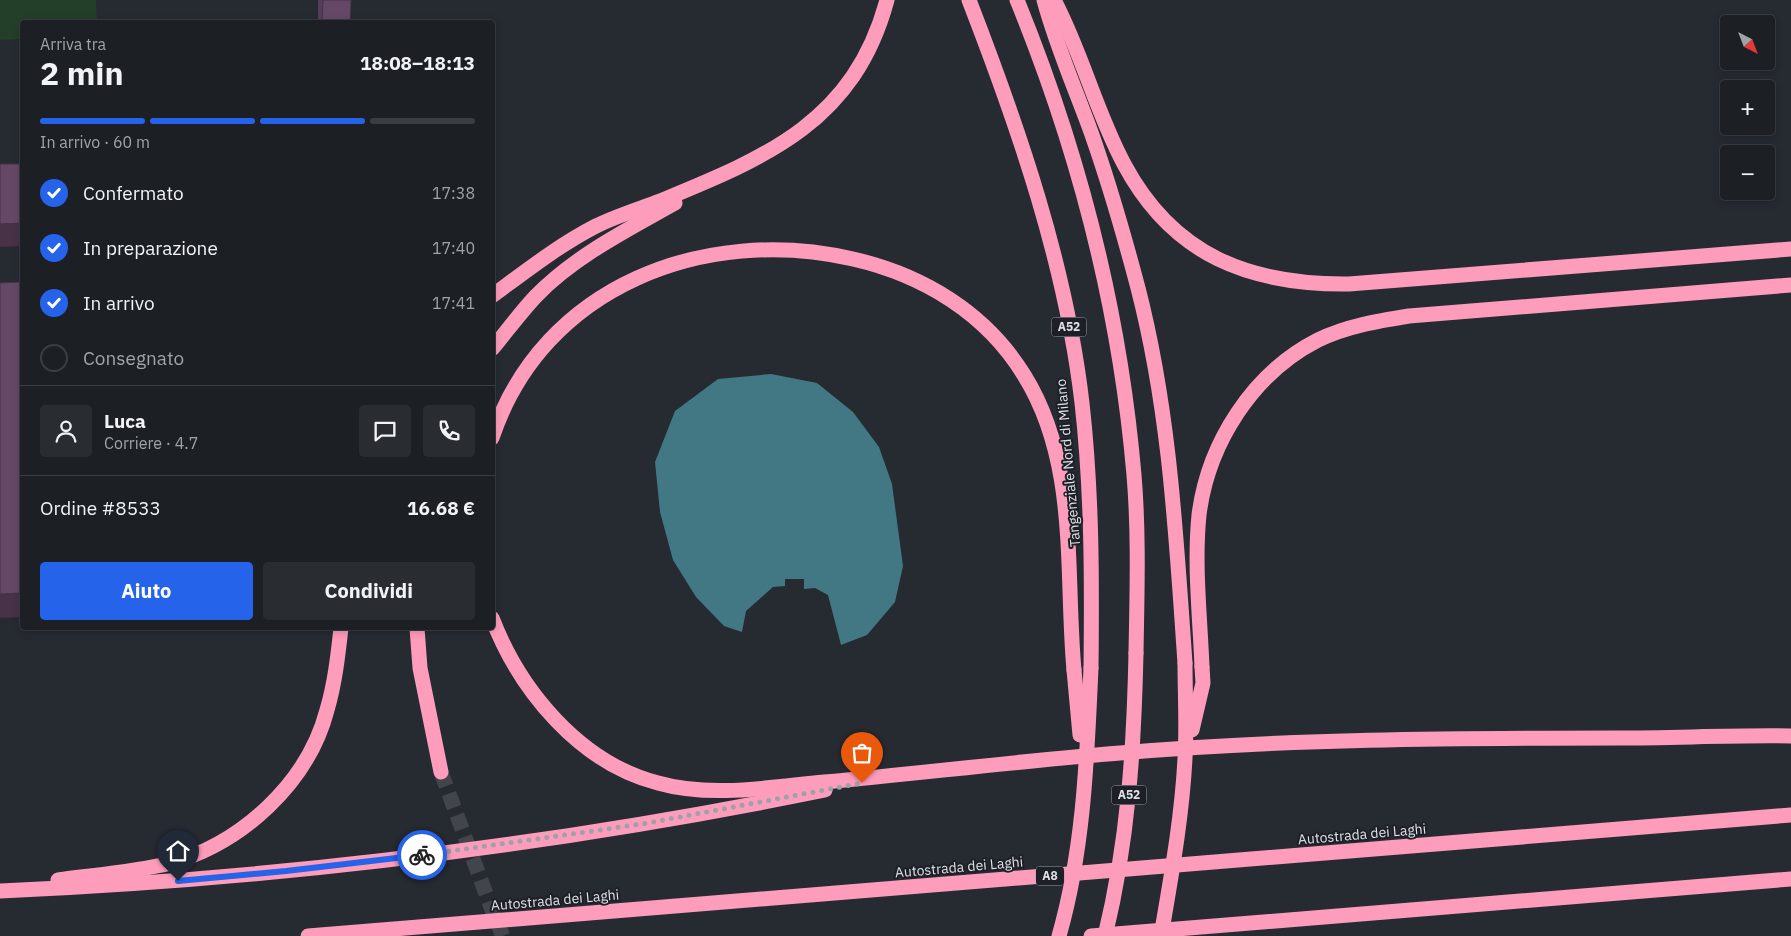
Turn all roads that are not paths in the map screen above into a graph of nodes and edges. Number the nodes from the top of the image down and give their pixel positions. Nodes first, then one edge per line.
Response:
1 (887, 0) edge
2 (968, 0) edge
3 (1017, 0) edge
4 (1044, 0) edge
5 (1054, 0) edge
6 (722, 176) junction
7 (1791, 249) edge
8 (1791, 285) edge
9 (495, 294) edge
10 (495, 345) edge
11 (495, 431) edge
12 (495, 625) edge
13 (341, 630) edge
14 (417, 630) edge
15 (1788, 736) edge
16 (1186, 756) junction
17 (441, 772) tunnel mouth
18 (898, 776) junction
19 (1085, 786) junction
20 (1791, 815) edge
21 (1791, 879) edge
22 (0, 889) edge
23 (308, 936) edge
24 (1059, 936) edge
25 (1091, 936) edge
26 (1105, 936) edge
27 (1160, 936) edge

1 - 6 highway
2 - 19 highway, Tangenziale Nord di Milano / A52, bridge
3 - 26 highway, A52, bridge
4 - 16 highway, bridge
5 - 7 highway
6 - 9 highway
6 - 10 highway
8 - 16 highway, bridge
11 - 19 highway, bridge
12 - 18 highway
13 - 22 highway
14 - 17 highway
15 - 18 highway
16 - 27 highway, bridge
18 - 22 highway
19 - 24 highway, Tangenziale Nord di Milano / A52, bridge
20 - 23 highway, Autostrada dei Laghi / A8
21 - 25 highway

